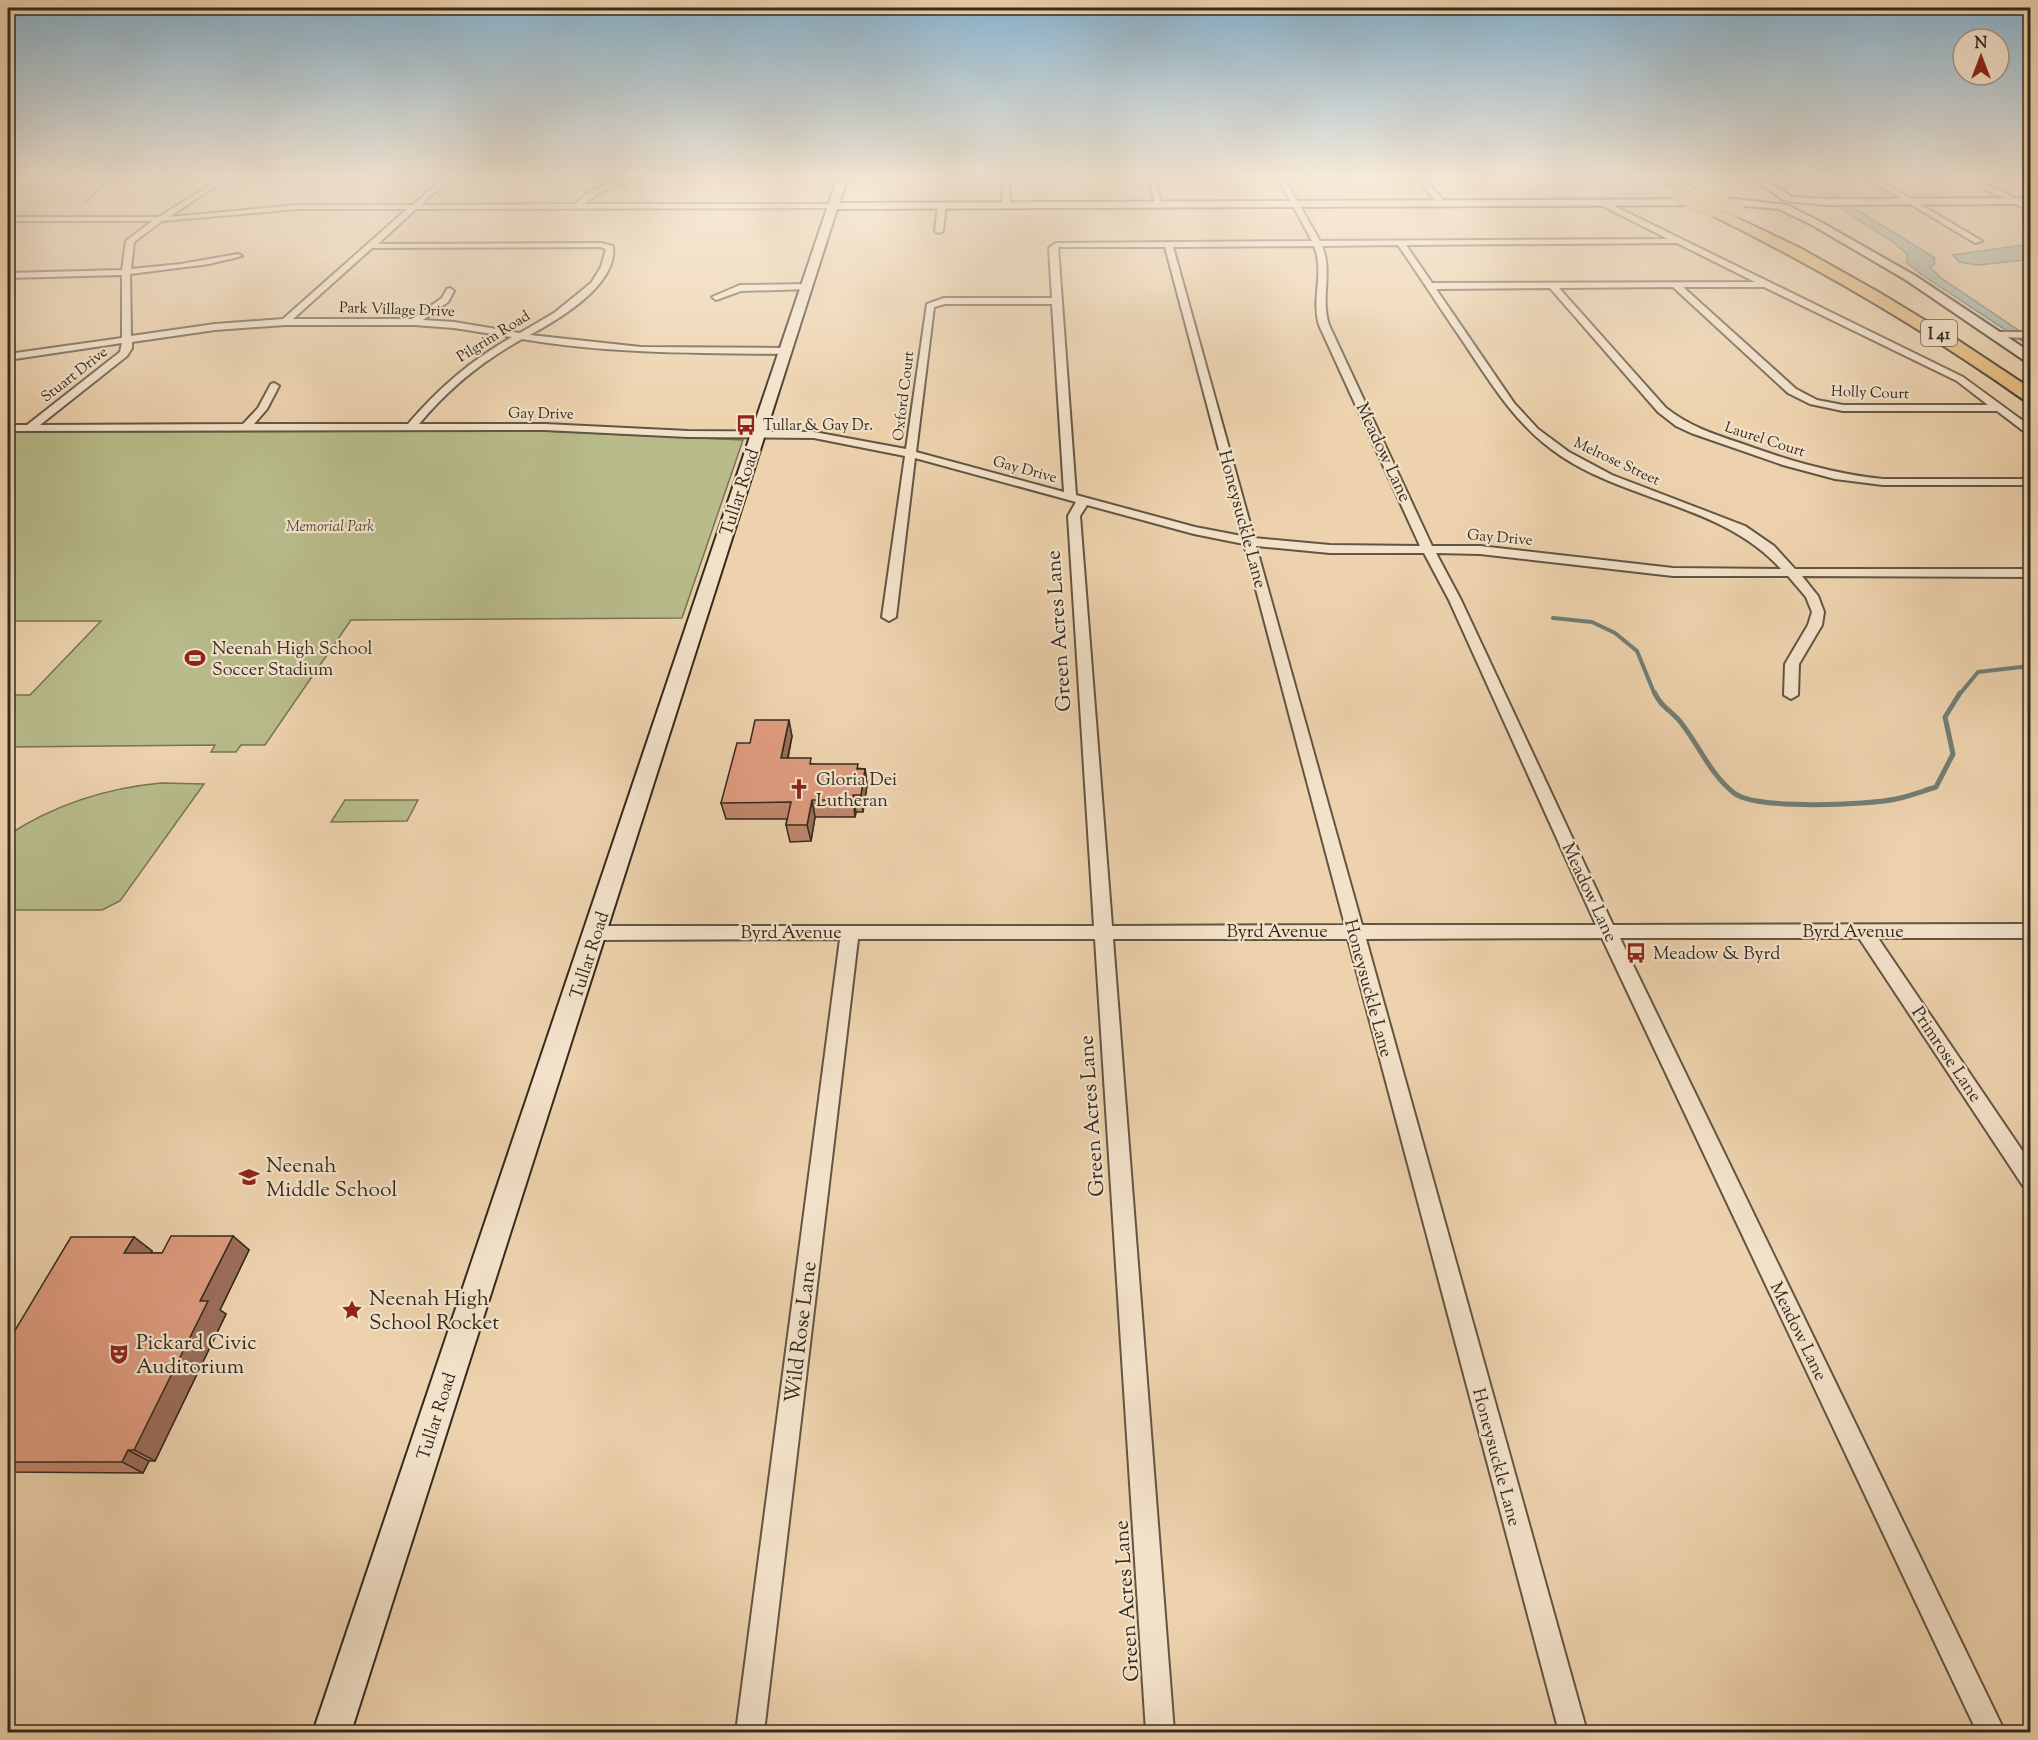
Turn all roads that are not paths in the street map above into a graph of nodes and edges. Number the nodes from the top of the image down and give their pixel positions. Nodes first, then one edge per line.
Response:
1 (128, 257) edge
2 (233, 257) edge
3 (358, 257) edge
4 (607, 257) edge
5 (816, 257) edge
6 (1054, 257) edge
7 (1172, 257) edge
8 (1321, 257) edge
9 (1410, 257) edge
10 (1710, 257) edge
11 (1807, 257) edge
12 (1834, 257) edge
13 (1876, 257) edge
14 (126, 273) junction
15 (8, 275) edge
16 (1765, 284) junction
17 (1676, 285) junction
18 (1429, 286) junction
19 (1553, 286) junction
20 (807, 287) junction
21 (450, 291) dead end
22 (716, 297) dead end
23 (1057, 301) junction
24 (285, 322) junction
25 (414, 322) junction
26 (521, 335) junction
27 (2002, 335) junction
28 (2031, 335) edge
29 (127, 340) junction
30 (786, 351) junction
31 (8, 357) edge
32 (2031, 358) edge
33 (2031, 376) edge
34 (274, 386) dead end
35 (2031, 396) edge
36 (1999, 408) junction
37 (592, 416) dead end
38 (411, 427) junction
39 (8, 428) edge
40 (29, 428) junction
41 (245, 428) junction
42 (582, 428) junction
43 (2031, 431) edge
44 (758, 434) junction
45 (912, 454) junction
46 (2031, 482) edge
47 (1077, 499) junction
48 (1249, 542) junction
49 (1428, 549) junction
50 (2031, 573) edge
51 (1794, 574) junction
52 (889, 617) dead end
53 (1791, 694) dead end
54 (1863, 930) junction
55 (1102, 931) junction
56 (1353, 931) junction
57 (2031, 931) edge
58 (850, 932) junction
59 (1608, 932) junction
60 (596, 933) junction
61 (2031, 1179) edge
62 (332, 1732) edge
63 (750, 1732) edge
64 (1160, 1732) edge
65 (1573, 1732) edge
66 (1991, 1732) edge

1 - 14 street, Stuart Drive
2 - 14 street
3 - 24 street
4 - 26 street, Pilgrim Road
5 - 20 main road, Tullar Road
6 - 23 street, Green Acres Lane
7 - 48 street, Honeysuckle Lane
8 - 49 street, Meadow Lane
9 - 18 street, Melrose Street
10 - 16 street
11 - 35 highway, I 41, bridge
12 - 33 highway, I 41
13 - 27 main road
14 - 15 street
14 - 29 street, Stuart Drive
16 - 17 street
16 - 36 street
17 - 19 street
17 - 36 street, Holly Court
18 - 19 street
18 - 51 street, Melrose Street
19 - 46 street, Laurel Court
20 - 22 street
20 - 30 main road, Tullar Road
21 - 25 street
23 - 45 street, Oxford Court
23 - 47 street, Green Acres Lane
24 - 25 street, Park Village Drive
24 - 29 street, Park Village Drive
25 - 26 street, Park Village Drive
26 - 30 street, Park Village Drive
26 - 38 street, Pilgrim Road
27 - 28 street
27 - 32 main road
29 - 31 street, Park Village Drive
29 - 40 street, Stuart Drive
30 - 44 main road, Tullar Road
34 - 41 street
36 - 43 street
37 - 42 street
38 - 41 street, Gay Drive
38 - 42 street, Gay Drive
39 - 40 street, Gay Drive
40 - 41 street, Gay Drive
42 - 44 street, Gay Drive
44 - 45 street, Gay Drive
44 - 60 main road, Tullar Road
45 - 47 street, Gay Drive
45 - 52 street, Oxford Court
47 - 48 street, Gay Drive
47 - 55 street, Green Acres Lane
48 - 49 street, Gay Drive
48 - 56 street, Honeysuckle Lane
49 - 51 street, Gay Drive
49 - 59 street, Meadow Lane
50 - 51 street, Gay Drive
51 - 53 street, Melrose Street
54 - 57 street, Byrd Avenue
54 - 59 street, Byrd Avenue
54 - 61 street, Primrose Lane
55 - 56 street, Byrd Avenue
55 - 58 street, Byrd Avenue
55 - 64 street, Green Acres Lane
56 - 59 street, Byrd Avenue
56 - 65 street, Honeysuckle Lane
58 - 60 street, Byrd Avenue
58 - 63 street, Wild Rose Lane
59 - 66 street, Meadow Lane
60 - 62 main road, Tullar Road

